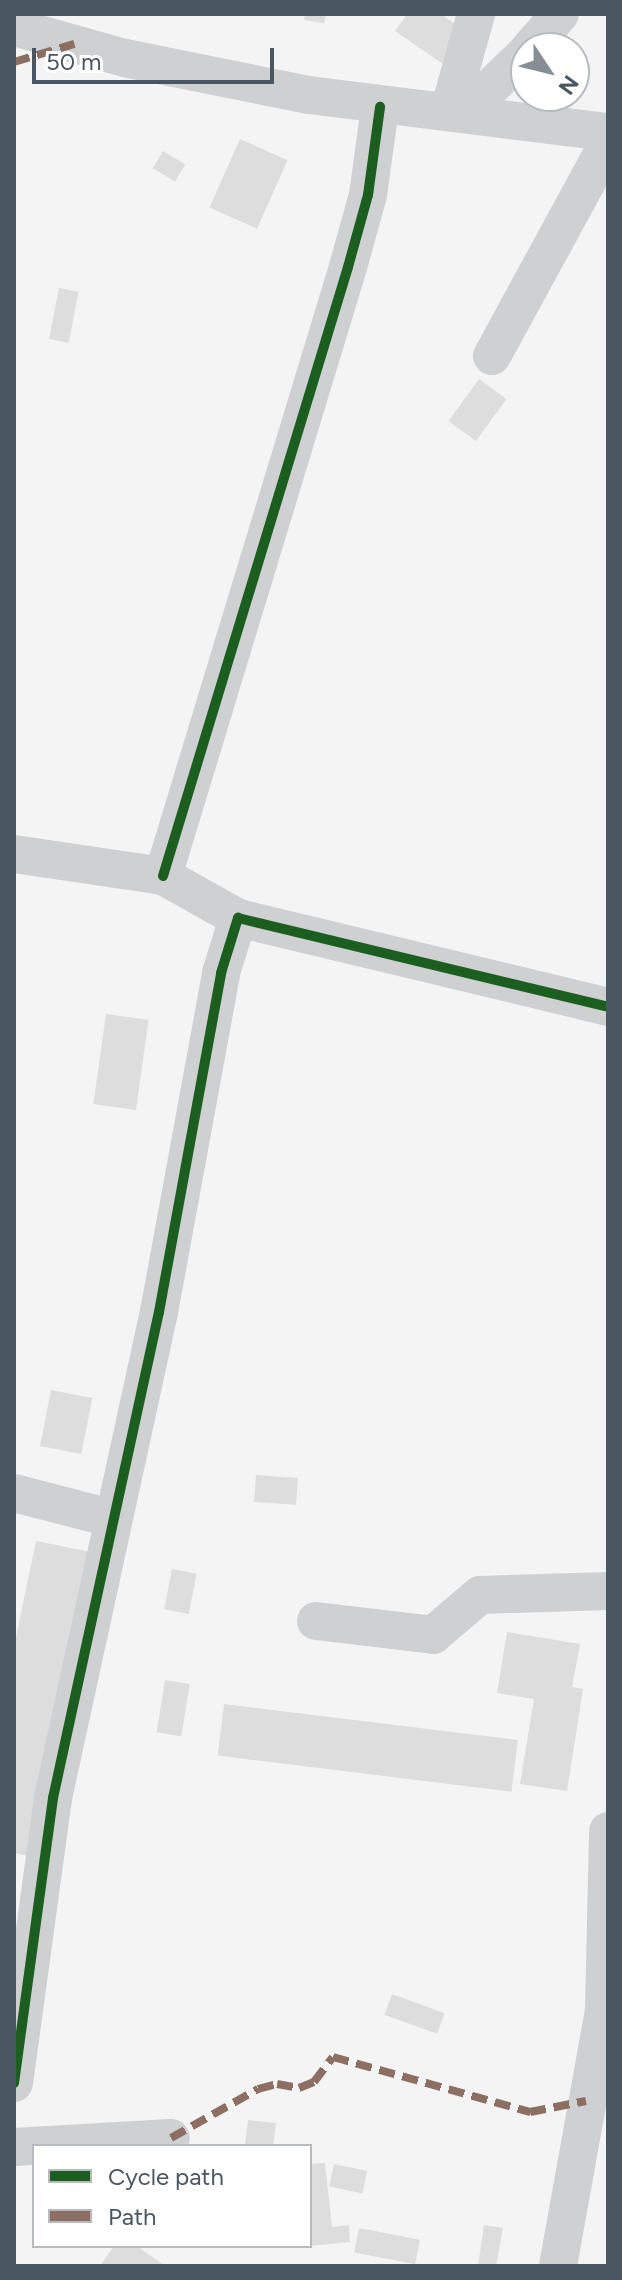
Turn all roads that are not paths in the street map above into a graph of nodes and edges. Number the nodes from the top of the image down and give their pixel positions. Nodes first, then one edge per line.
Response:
1 (476, 14) edge
2 (560, 14) edge
3 (14, 27) edge
4 (544, 32) edge
5 (510, 67) edge
6 (380, 107) junction
7 (457, 112) junction
8 (608, 132) edge
9 (608, 143) edge
10 (492, 356) dead end
11 (14, 854) edge
12 (163, 876) junction
13 (238, 918) junction
14 (608, 1007) edge
15 (14, 1493) edge
16 (111, 1518) junction
17 (608, 1591) edge
18 (316, 1621) dead end
19 (608, 1831) edge
20 (606, 2011) edge
21 (14, 2083) edge
22 (171, 2138) dead end
23 (66, 2144) edge
24 (558, 2266) edge

1 - 7 street
2 - 4 street
3 - 6 street
5 - 7 street
6 - 7 street
6 - 12 street
7 - 8 street
9 - 10 street
11 - 12 street
12 - 13 street
13 - 14 street
13 - 16 street
15 - 16 street
16 - 21 street
17 - 18 street
19 - 20 street
20 - 24 street
22 - 23 street

